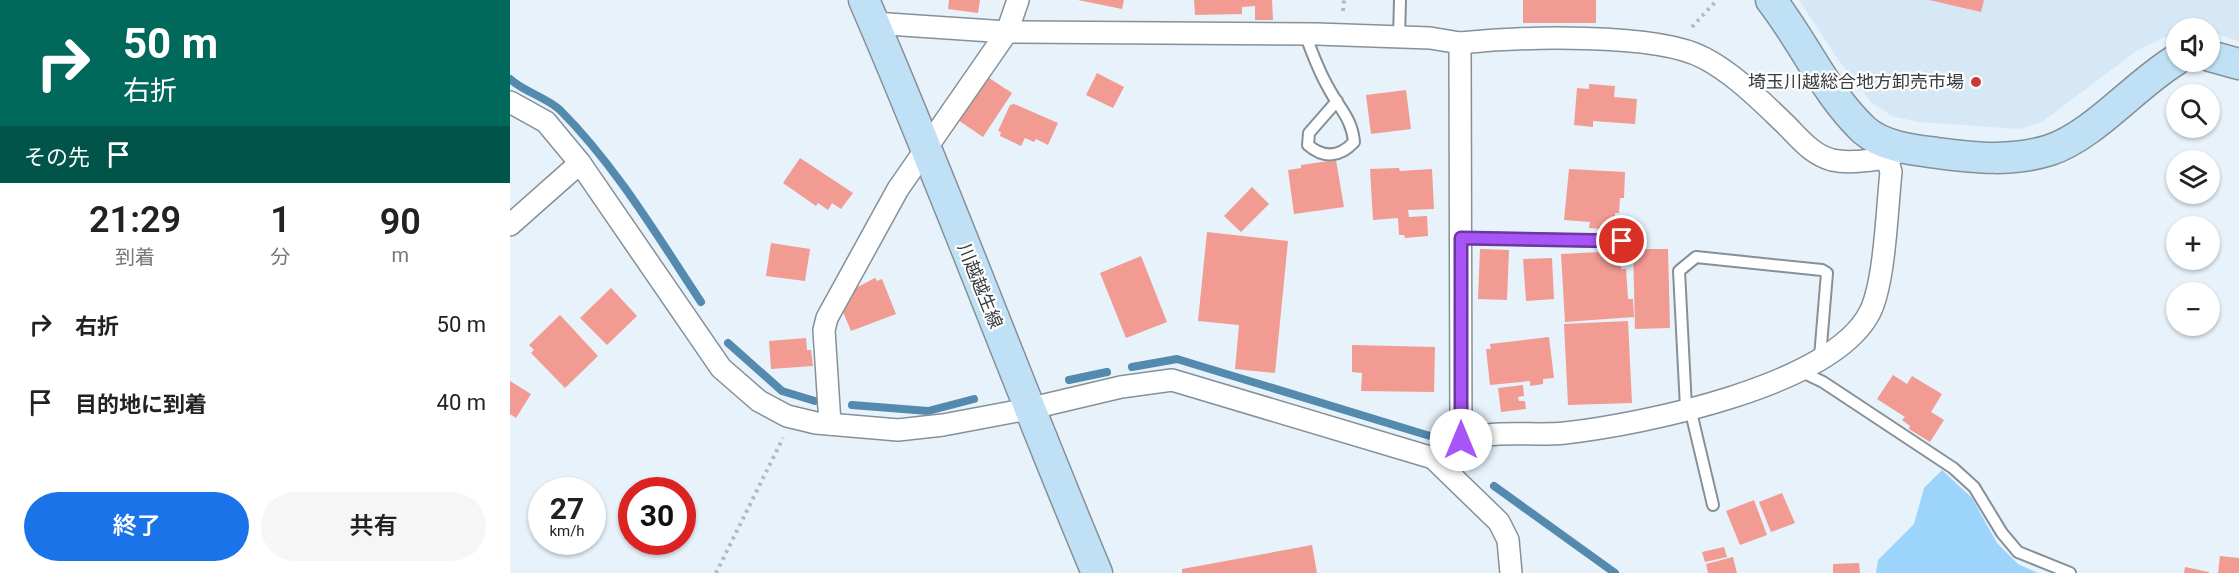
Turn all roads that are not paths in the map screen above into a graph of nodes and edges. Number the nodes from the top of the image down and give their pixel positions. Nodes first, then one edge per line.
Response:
1 (1018, 0) edge
2 (1400, 0) edge
3 (1771, 0) edge
4 (868, 11) edge
5 (1007, 32) junction
6 (1305, 34) junction
7 (1399, 37) junction
8 (1460, 43) junction
9 (2220, 59) edge
10 (2239, 64) edge
11 (2166, 66) edge
12 (1337, 101) junction
13 (510, 102) edge
14 (926, 152) junction
15 (1895, 154) junction
16 (580, 162) junction
17 (510, 225) edge
18 (1461, 238) junction
19 (1622, 241) dead end
20 (1820, 357) junction
21 (1800, 372) junction
22 (1688, 408) junction
23 (1028, 409) junction
24 (830, 424) junction
25 (1461, 440) junction
26 (1433, 458) junction
27 (1713, 506) dead end
28 (1097, 573) edge
29 (1511, 573) edge
30 (2070, 573) edge

1 - 5 street
2 - 7 lane
3 - 15 main road
4 - 5 street
4 - 14 main road, 川越越生線
5 - 6 street
5 - 14 street
6 - 7 street
6 - 12 lane
7 - 8 street
8 - 15 street
8 - 18 street
9 - 10 main road
11 - 15 main road
12 - 12 lane
13 - 16 street
14 - 23 main road, 川越越生線
14 - 24 street
15 - 20 street
16 - 17 street
16 - 24 street
18 - 19 lane
18 - 25 street
20 - 21 street
20 - 22 lane
21 - 22 street
21 - 30 lane
22 - 25 street
22 - 27 lane
23 - 24 street
23 - 26 street
23 - 28 main road, 川越越生線
25 - 26 street
26 - 29 street

